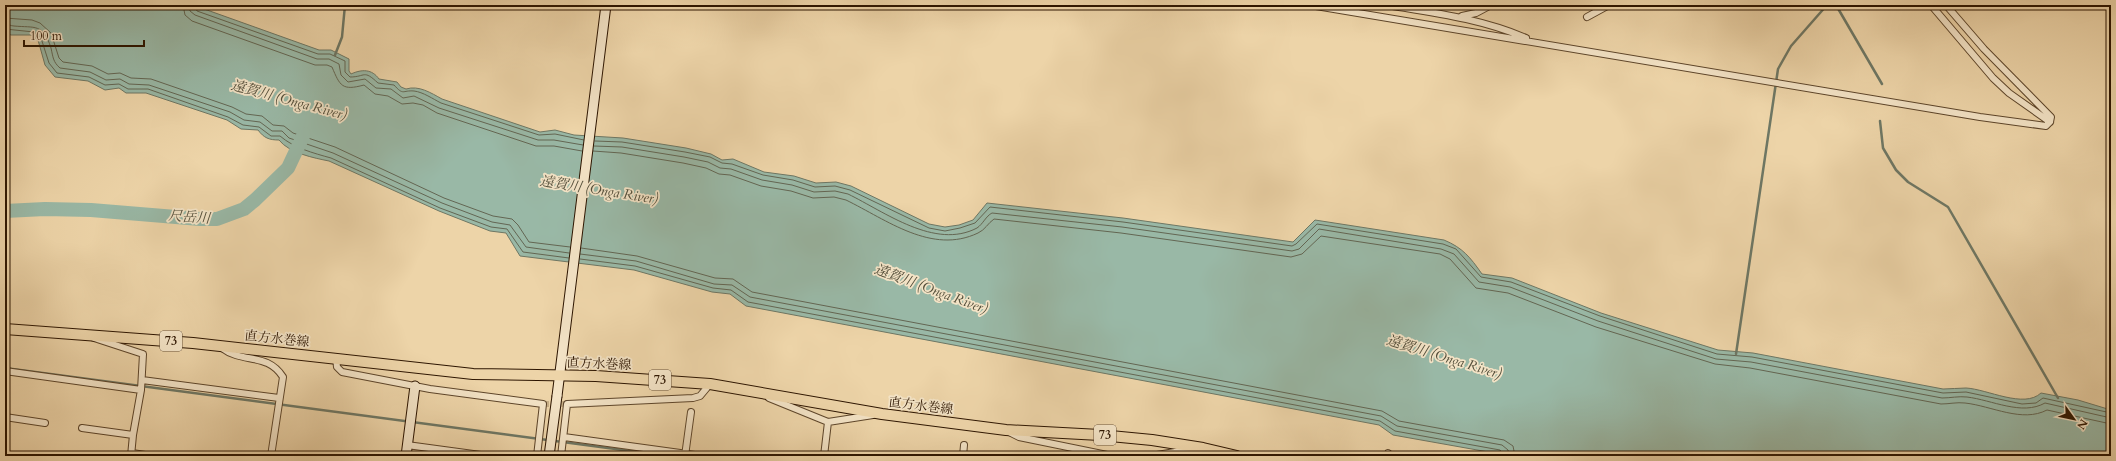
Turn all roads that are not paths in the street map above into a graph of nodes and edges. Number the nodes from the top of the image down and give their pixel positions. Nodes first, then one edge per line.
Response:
1 (606, 5) edge
2 (1310, 5) edge
3 (1388, 5) edge
4 (1491, 5) edge
5 (1609, 5) edge
6 (1931, 5) edge
7 (1946, 5) edge
8 (1458, 17) junction
9 (1587, 17) dead end
10 (1533, 42) junction
11 (2050, 122) junction
12 (5, 329) edge
13 (85, 334) junction
14 (219, 346) junction
15 (336, 358) junction
16 (5, 371) edge
17 (560, 371) junction
18 (710, 384) junction
19 (142, 385) junction
20 (415, 386) junction
21 (759, 393) junction
22 (279, 402) junction
23 (691, 412) dead end
24 (882, 414) junction
25 (5, 416) edge
26 (828, 422) junction
27 (45, 423) dead end
28 (82, 428) dead end
29 (1006, 430) junction
30 (133, 435) junction
31 (564, 440) junction
32 (964, 445) dead end
33 (407, 446) junction
34 (1203, 448) junction
35 (132, 455) edge
36 (686, 455) edge
37 (152, 456) edge
38 (271, 456) edge
39 (406, 456) edge
40 (488, 456) edge
41 (537, 456) edge
42 (548, 456) edge
43 (561, 456) edge
44 (702, 456) edge
45 (824, 456) edge
46 (963, 456) edge
47 (1112, 456) edge
48 (1151, 456) edge
49 (1237, 456) edge

1 - 17 street
2 - 10 street
3 - 8 street
4 - 8 street
5 - 9 street
6 - 11 street
7 - 11 street
8 - 10 street
10 - 11 street
12 - 13 main road, 直方水巻線 / 73
13 - 14 main road, 直方水巻線 / 73
13 - 19 street
14 - 15 main road, 直方水巻線 / 73
14 - 22 street
15 - 17 main road, 直方水巻線 / 73
15 - 20 street
16 - 19 street
17 - 18 main road, 直方水巻線 / 73
17 - 42 street, bridge
18 - 21 main road, 直方水巻線 / 73
18 - 31 street
19 - 22 street
19 - 30 street
20 - 33 street
20 - 41 street
21 - 24 main road, 直方水巻線 / 73
21 - 26 street
22 - 38 street
23 - 36 street
24 - 26 street
24 - 29 main road, 直方水巻線 / 73
25 - 27 street
26 - 45 street
28 - 30 street
29 - 34 main road, 直方水巻線 / 73
29 - 47 street
30 - 35 street
31 - 36 street
31 - 43 street
32 - 46 street
33 - 39 street
33 - 40 street
34 - 48 street
34 - 49 main road, 直方水巻線 / 73
35 - 37 street
36 - 44 street

